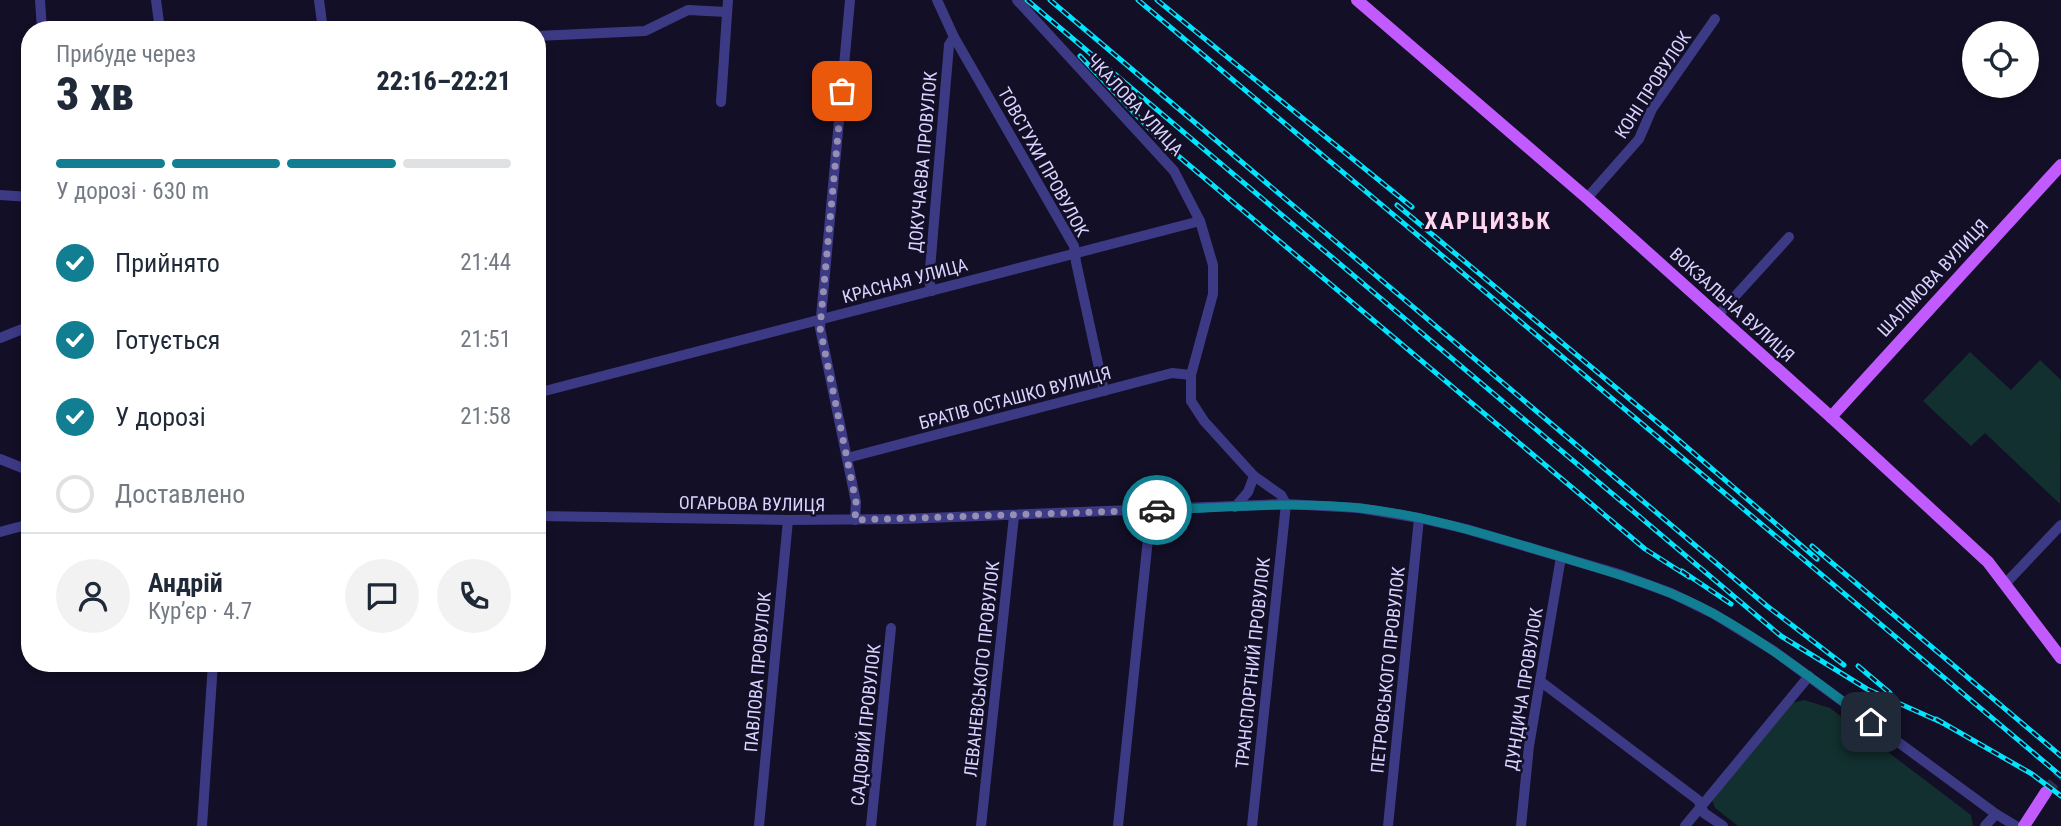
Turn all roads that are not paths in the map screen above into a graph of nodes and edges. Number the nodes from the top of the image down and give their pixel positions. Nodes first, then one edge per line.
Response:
1 (40, 0) edge
2 (156, 0) edge
3 (319, 0) edge
4 (728, 0) edge
5 (850, 0) edge
6 (937, 0) edge
7 (1017, 0) edge
8 (1357, 0) edge
9 (727, 12) junction
10 (1715, 19) dead end
11 (41, 21) edge
12 (159, 21) edge
13 (322, 21) edge
14 (546, 36) edge
15 (954, 37) junction
16 (721, 102) dead end
17 (2061, 165) edge
18 (0, 195) edge
19 (21, 196) edge
20 (1587, 198) junction
21 (1200, 221) junction
22 (1789, 237) dead end
23 (1075, 254) junction
24 (932, 290) junction
25 (1718, 315) junction
26 (821, 320) junction
27 (21, 330) edge
28 (0, 338) edge
29 (1191, 375) junction
30 (546, 391) edge
31 (1104, 391) junction
32 (1831, 417) junction
33 (847, 458) junction
34 (0, 459) edge
35 (21, 467) edge
36 (1254, 476) junction
37 (1286, 504) junction
38 (1235, 508) junction
39 (1152, 510) junction
40 (546, 516) edge
41 (1014, 516) junction
42 (1419, 518) junction
43 (788, 520) junction
44 (855, 520) junction
45 (2061, 525) edge
46 (21, 526) edge
47 (0, 532) edge
48 (1561, 557) junction
49 (2006, 583) junction
50 (891, 628) dead end
51 (2061, 658) edge
52 (212, 672) edge
53 (1809, 676) junction
54 (1540, 681) junction
55 (2046, 792) tunnel mouth
56 (1700, 806) junction
57 (1996, 814) junction
58 (202, 826) edge
59 (759, 826) edge
60 (871, 826) edge
61 (981, 826) edge
62 (1118, 826) edge
63 (1252, 826) edge
64 (1388, 826) edge
65 (1521, 826) edge
66 (1685, 826) edge
67 (1723, 826) edge
68 (1985, 826) edge
69 (2017, 826) edge
70 (2024, 826) edge

1 - 11 street
2 - 12 street
3 - 13 street
4 - 9 street
5 - 26 street
6 - 15 street, ТОВСТУХИ ПРОВУЛОК
7 - 21 street, ЧКАЛОВА УЛИЦА
8 - 20 main road, ВОКЗАЛЬНА ВУЛИЦЯ
9 - 14 street
9 - 16 street
10 - 20 street, КОНІ ПРОВУЛОК
15 - 23 street, ТОВСТУХИ ПРОВУЛОК
15 - 24 street, ДОКУЧАЄВА ПРОВУЛОК
17 - 32 main road, ШАЛІМОВА ВУЛИЦЯ
18 - 19 street
20 - 25 main road, ВОКЗАЛЬНА ВУЛИЦЯ
21 - 23 street, КРАСНАЯ УЛИЦА
21 - 29 street, ЧКАЛОВА УЛИЦА
22 - 25 street
23 - 24 street, КРАСНАЯ УЛИЦА
23 - 31 street, ТОВСТУХИ ПРОВУЛОК
24 - 26 street, КРАСНАЯ УЛИЦА
25 - 32 main road, ВОКЗАЛЬНА ВУЛИЦЯ
26 - 30 street, КРАСНАЯ УЛИЦА
26 - 33 street
27 - 28 street
29 - 31 street, БРАТІВ ОСТАШКО ВУЛИЦЯ
29 - 36 street, ЧКАЛОВА УЛИЦА
31 - 33 street, БРАТІВ ОСТАШКО ВУЛИЦЯ
32 - 49 main road, ВОКЗАЛЬНА ВУЛИЦЯ
33 - 44 street
34 - 35 street
36 - 37 street, ЧКАЛОВА УЛИЦА
36 - 38 street
37 - 38 street, ОГАРЬОВА ВУЛИЦЯ
37 - 42 street, ОГАРЬОВА ВУЛИЦЯ
37 - 63 street, ТРАНСПОРТНИЙ ПРОВУЛОК
38 - 39 street, ОГАРЬОВА ВУЛИЦЯ
39 - 41 street, ОГАРЬОВА ВУЛИЦЯ
39 - 62 street
40 - 43 street, ОГАРЬОВА ВУЛИЦЯ
41 - 44 street, ОГАРЬОВА ВУЛИЦЯ
41 - 61 street, ЛЕВАНЕВСЬКОГО ПРОВУЛОК
42 - 48 street, ОГАРЬОВА ВУЛИЦЯ
42 - 64 street, ПЕТРОВСЬКОГО ПРОВУЛОК
43 - 44 street, ОГАРЬОВА ВУЛИЦЯ
43 - 59 street, ПАВЛОВА ПРОВУЛОК
45 - 49 street
46 - 47 street
48 - 53 street, ОГАРЬОВА ВУЛИЦЯ
48 - 54 street, ДУНДИЧА ПРОВУЛОК
49 - 51 main road, ВОКЗАЛЬНА ВУЛИЦЯ
50 - 60 street, САДОВИЙ ПРОВУЛОК
52 - 58 street
53 - 56 street
53 - 57 street, ОГАРЬОВА ВУЛИЦЯ
54 - 56 street
54 - 65 street, ДУНДИЧА ПРОВУЛОК
55 - 70 main road
56 - 66 street
56 - 67 street
57 - 68 street
57 - 69 street, ОГАРЬОВА ВУЛИЦЯ

